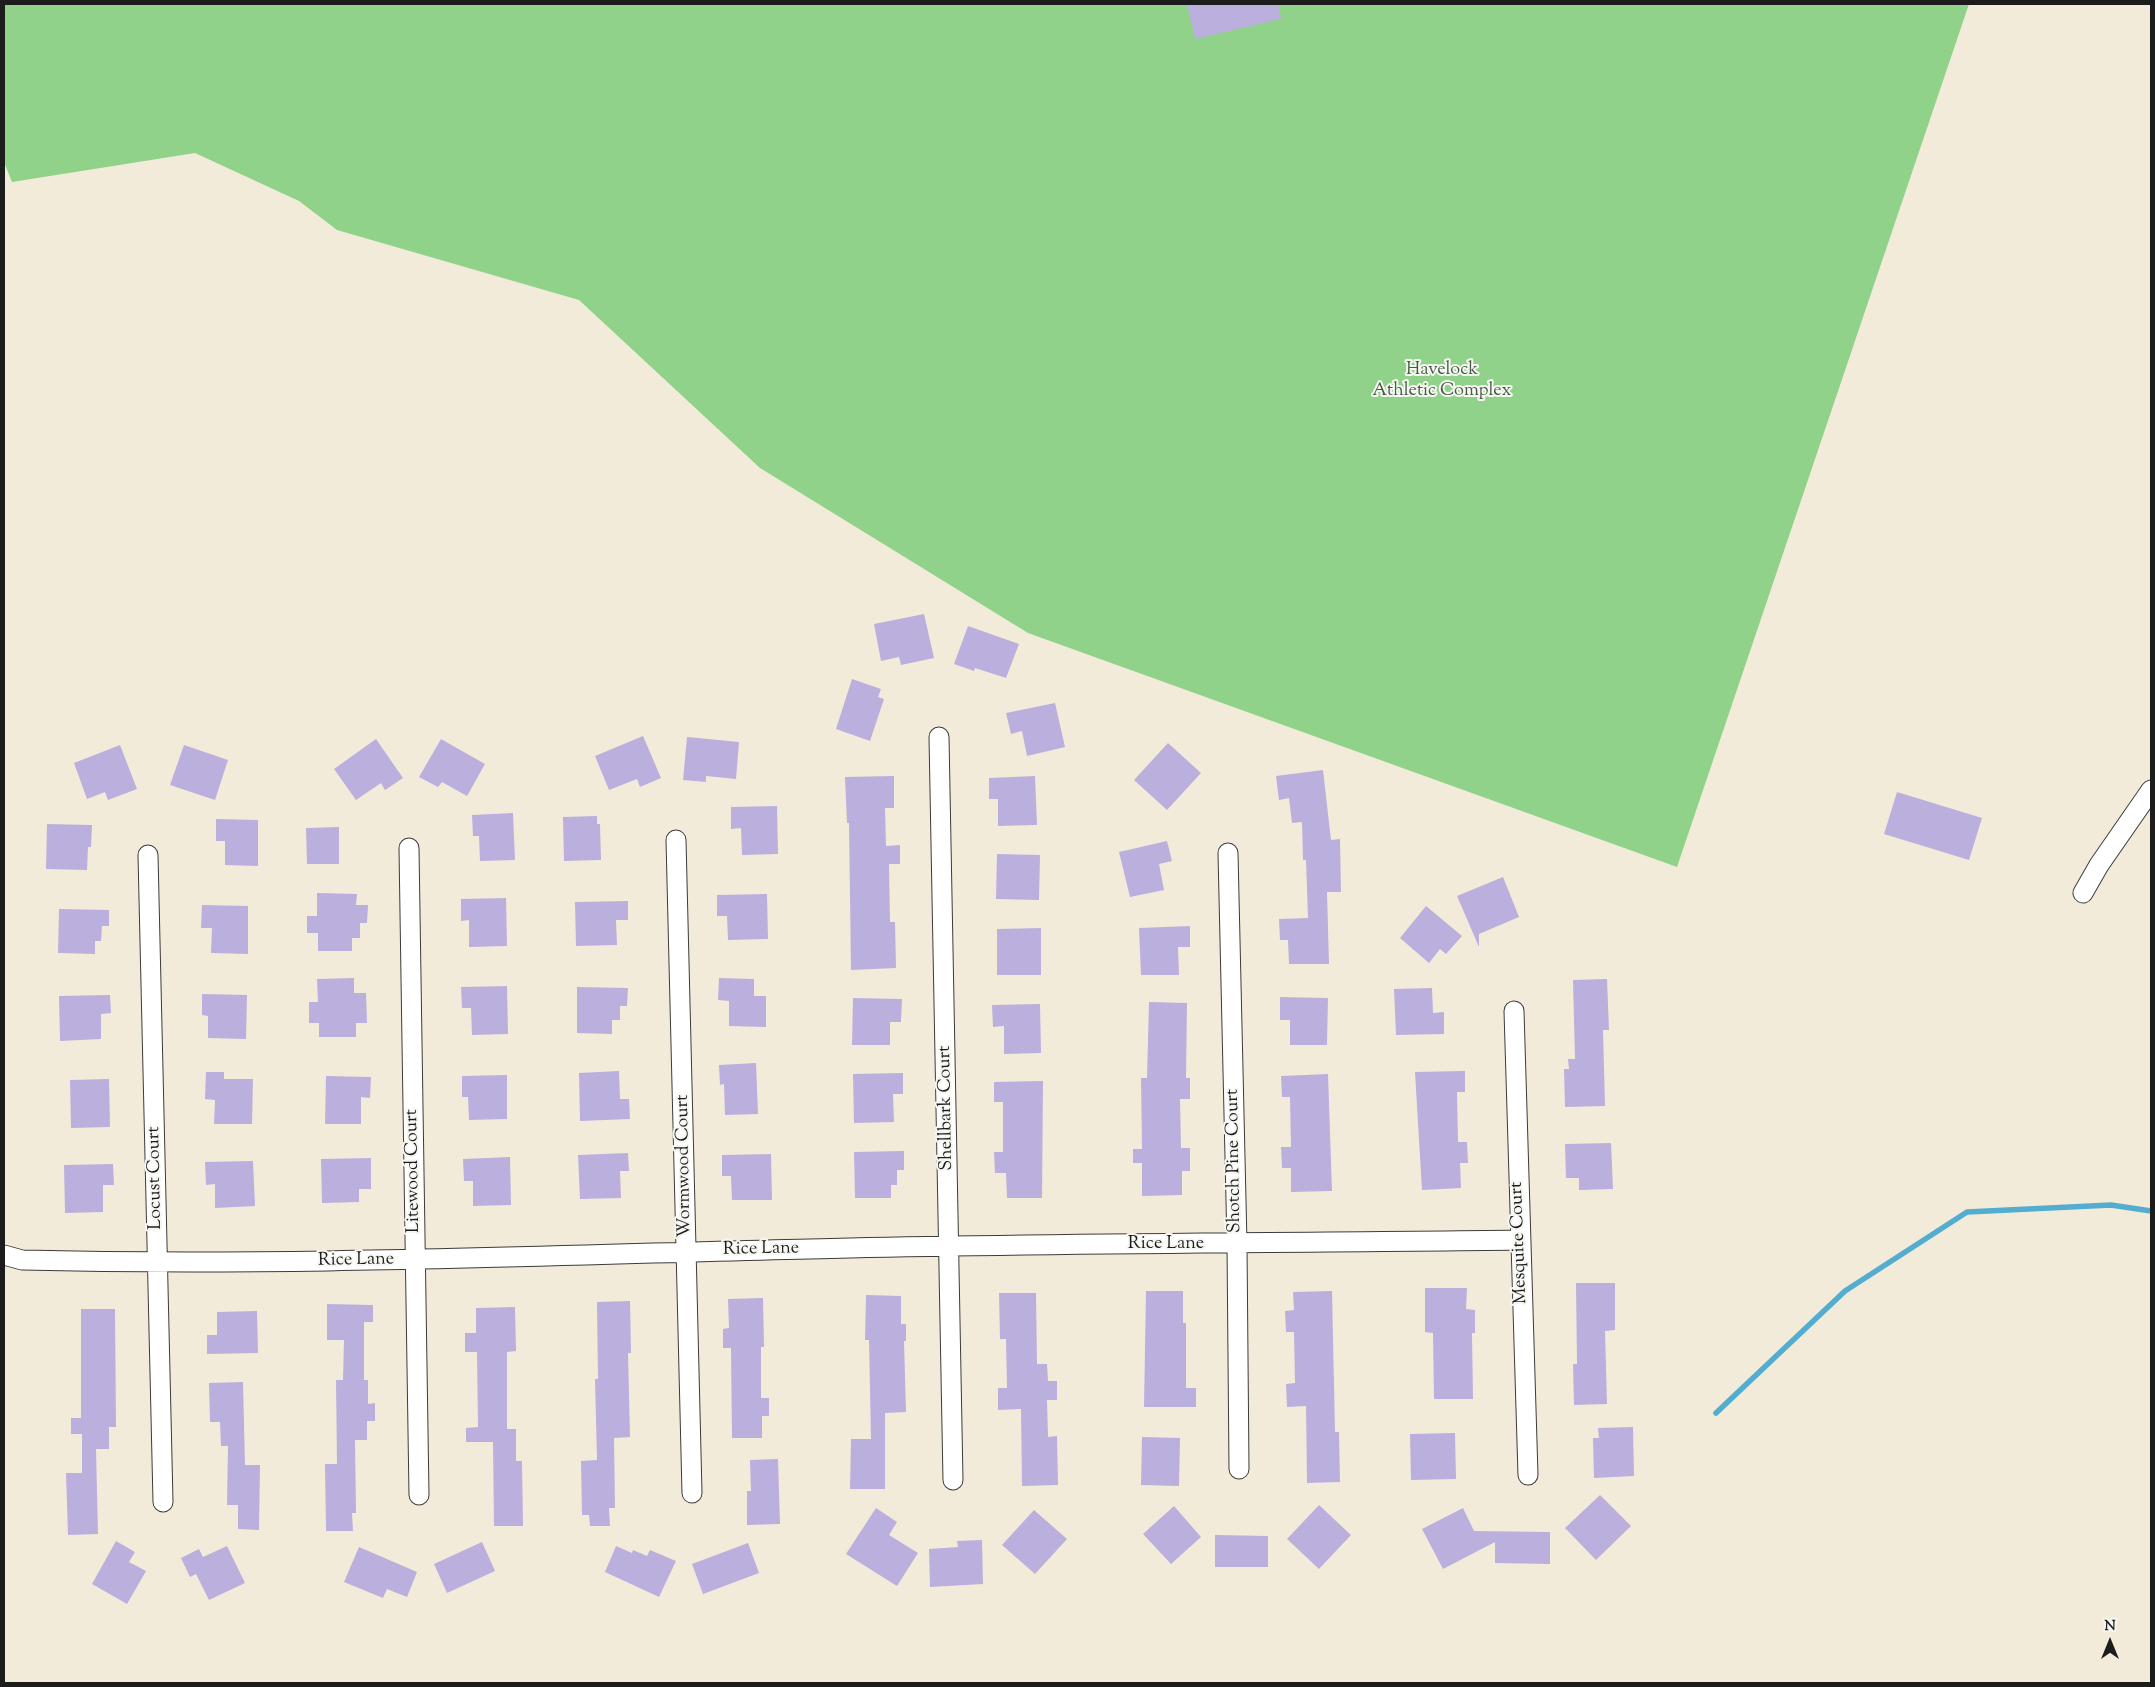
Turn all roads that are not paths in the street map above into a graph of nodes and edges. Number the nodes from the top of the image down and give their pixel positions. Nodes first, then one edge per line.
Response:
1 (939, 737) dead end
2 (2151, 790) edge
3 (676, 840) dead end
4 (409, 848) dead end
5 (1228, 853) dead end
6 (148, 855) dead end
7 (2083, 893) dead end
8 (1514, 1011) dead end
9 (1520, 1240) junction
10 (1237, 1244) junction
11 (949, 1246) junction
12 (687, 1252) junction
13 (4, 1255) edge
14 (415, 1260) junction
15 (158, 1263) junction
16 (1239, 1469) dead end
17 (1528, 1475) dead end
18 (953, 1480) dead end
19 (692, 1493) dead end
20 (419, 1495) dead end
21 (163, 1502) dead end

1 - 11 street, Shellbark Court
2 - 7 street
3 - 12 street, Wormwood Court
4 - 14 street, Litewood Court
5 - 10 street, Shotch Pine Court
6 - 15 street, Locust Court
8 - 9 street, Mesquite Court
9 - 10 street, Rice Lane
9 - 17 street, Mesquite Court
10 - 11 street, Rice Lane
10 - 16 street, Shotch Pine Court
11 - 12 street, Rice Lane
11 - 18 street, Shellbark Court
12 - 14 street, Rice Lane
12 - 19 street, Wormwood Court
13 - 15 street, Rice Lane
14 - 15 street, Rice Lane
14 - 20 street, Litewood Court
15 - 21 street, Locust Court

